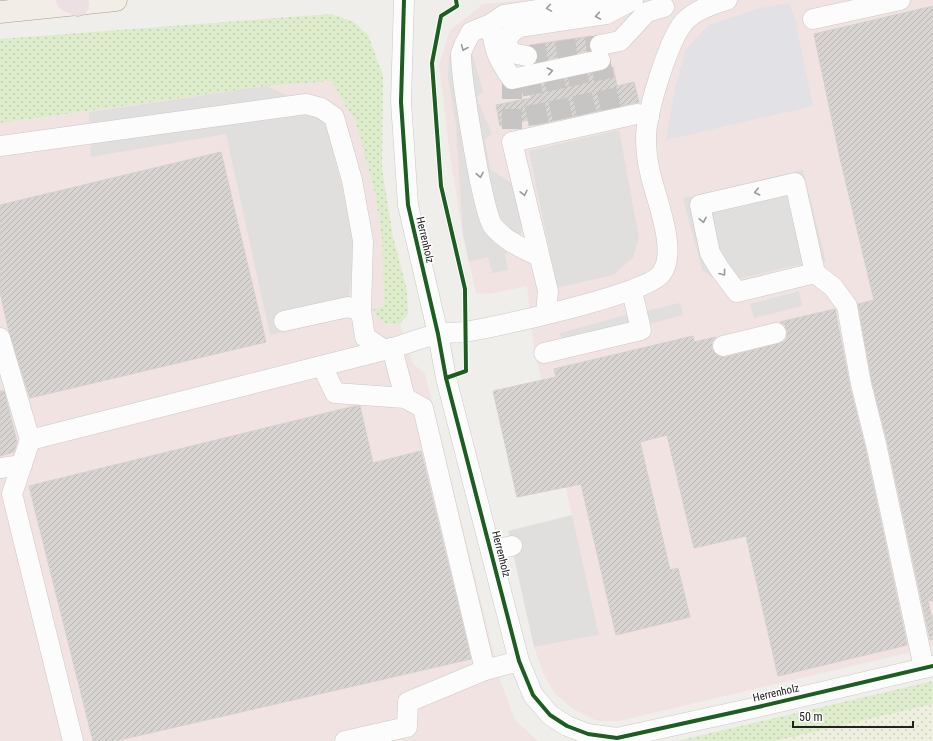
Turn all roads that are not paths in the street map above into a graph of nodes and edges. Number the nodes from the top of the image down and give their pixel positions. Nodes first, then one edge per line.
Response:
1 (116, 0) edge
2 (404, 0) edge
3 (602, 0) edge
4 (633, 0) edge
5 (638, 0) edge
6 (727, 0) edge
7 (900, 0) edge
8 (72, 2) edge
9 (874, 3) edge
10 (664, 8) junction
11 (0, 12) edge
12 (813, 19) dead end
13 (684, 22) junction
14 (491, 24) junction
15 (527, 56) tunnel mouth
16 (649, 117) junction
17 (0, 146) edge
18 (539, 256) junction
19 (815, 273) junction
20 (632, 291) junction
21 (361, 311) junction
22 (546, 313) junction
23 (284, 321) dead end
24 (776, 333) dead end
25 (438, 334) junction
26 (0, 338) edge
27 (723, 346) dead end
28 (388, 349) junction
29 (544, 353) dead end
30 (322, 366) junction
31 (405, 398) junction
32 (30, 440) junction
33 (22, 465) junction
34 (0, 468) edge
35 (512, 546) dead end
36 (490, 550) junction
37 (519, 661) junction
38 (929, 667) edge
39 (485, 670) junction
40 (73, 741) edge
41 (344, 741) edge

1 - 8 main road
2 - 25 street, Herrenholz
3 -> 14 street
4 -> 15 street
5 - 10 street
6 - 13 street
7 - 9 street
8 - 11 main road
9 - 12 street
10 - 13 street
14 -> 10 street
13 - 16 street
14 -> 18 street
16 -> 18 street
16 - 20 street
17 - 21 street
18 - 22 street
19 -> 19 street
19 - 38 street
20 - 22 street
20 - 29 street
21 - 23 street
21 - 28 street
22 - 25 street
24 - 27 street
25 - 28 street
25 - 36 street, Herrenholz
26 - 32 street
28 - 30 street
28 - 31 street
30 - 31 street
30 - 32 street
31 - 39 street
32 - 33 street
33 - 34 street
33 - 40 street
35 - 36 street
36 - 37 street, Herrenholz
37 - 38 street, Herrenholz
37 - 39 street
39 - 41 street

